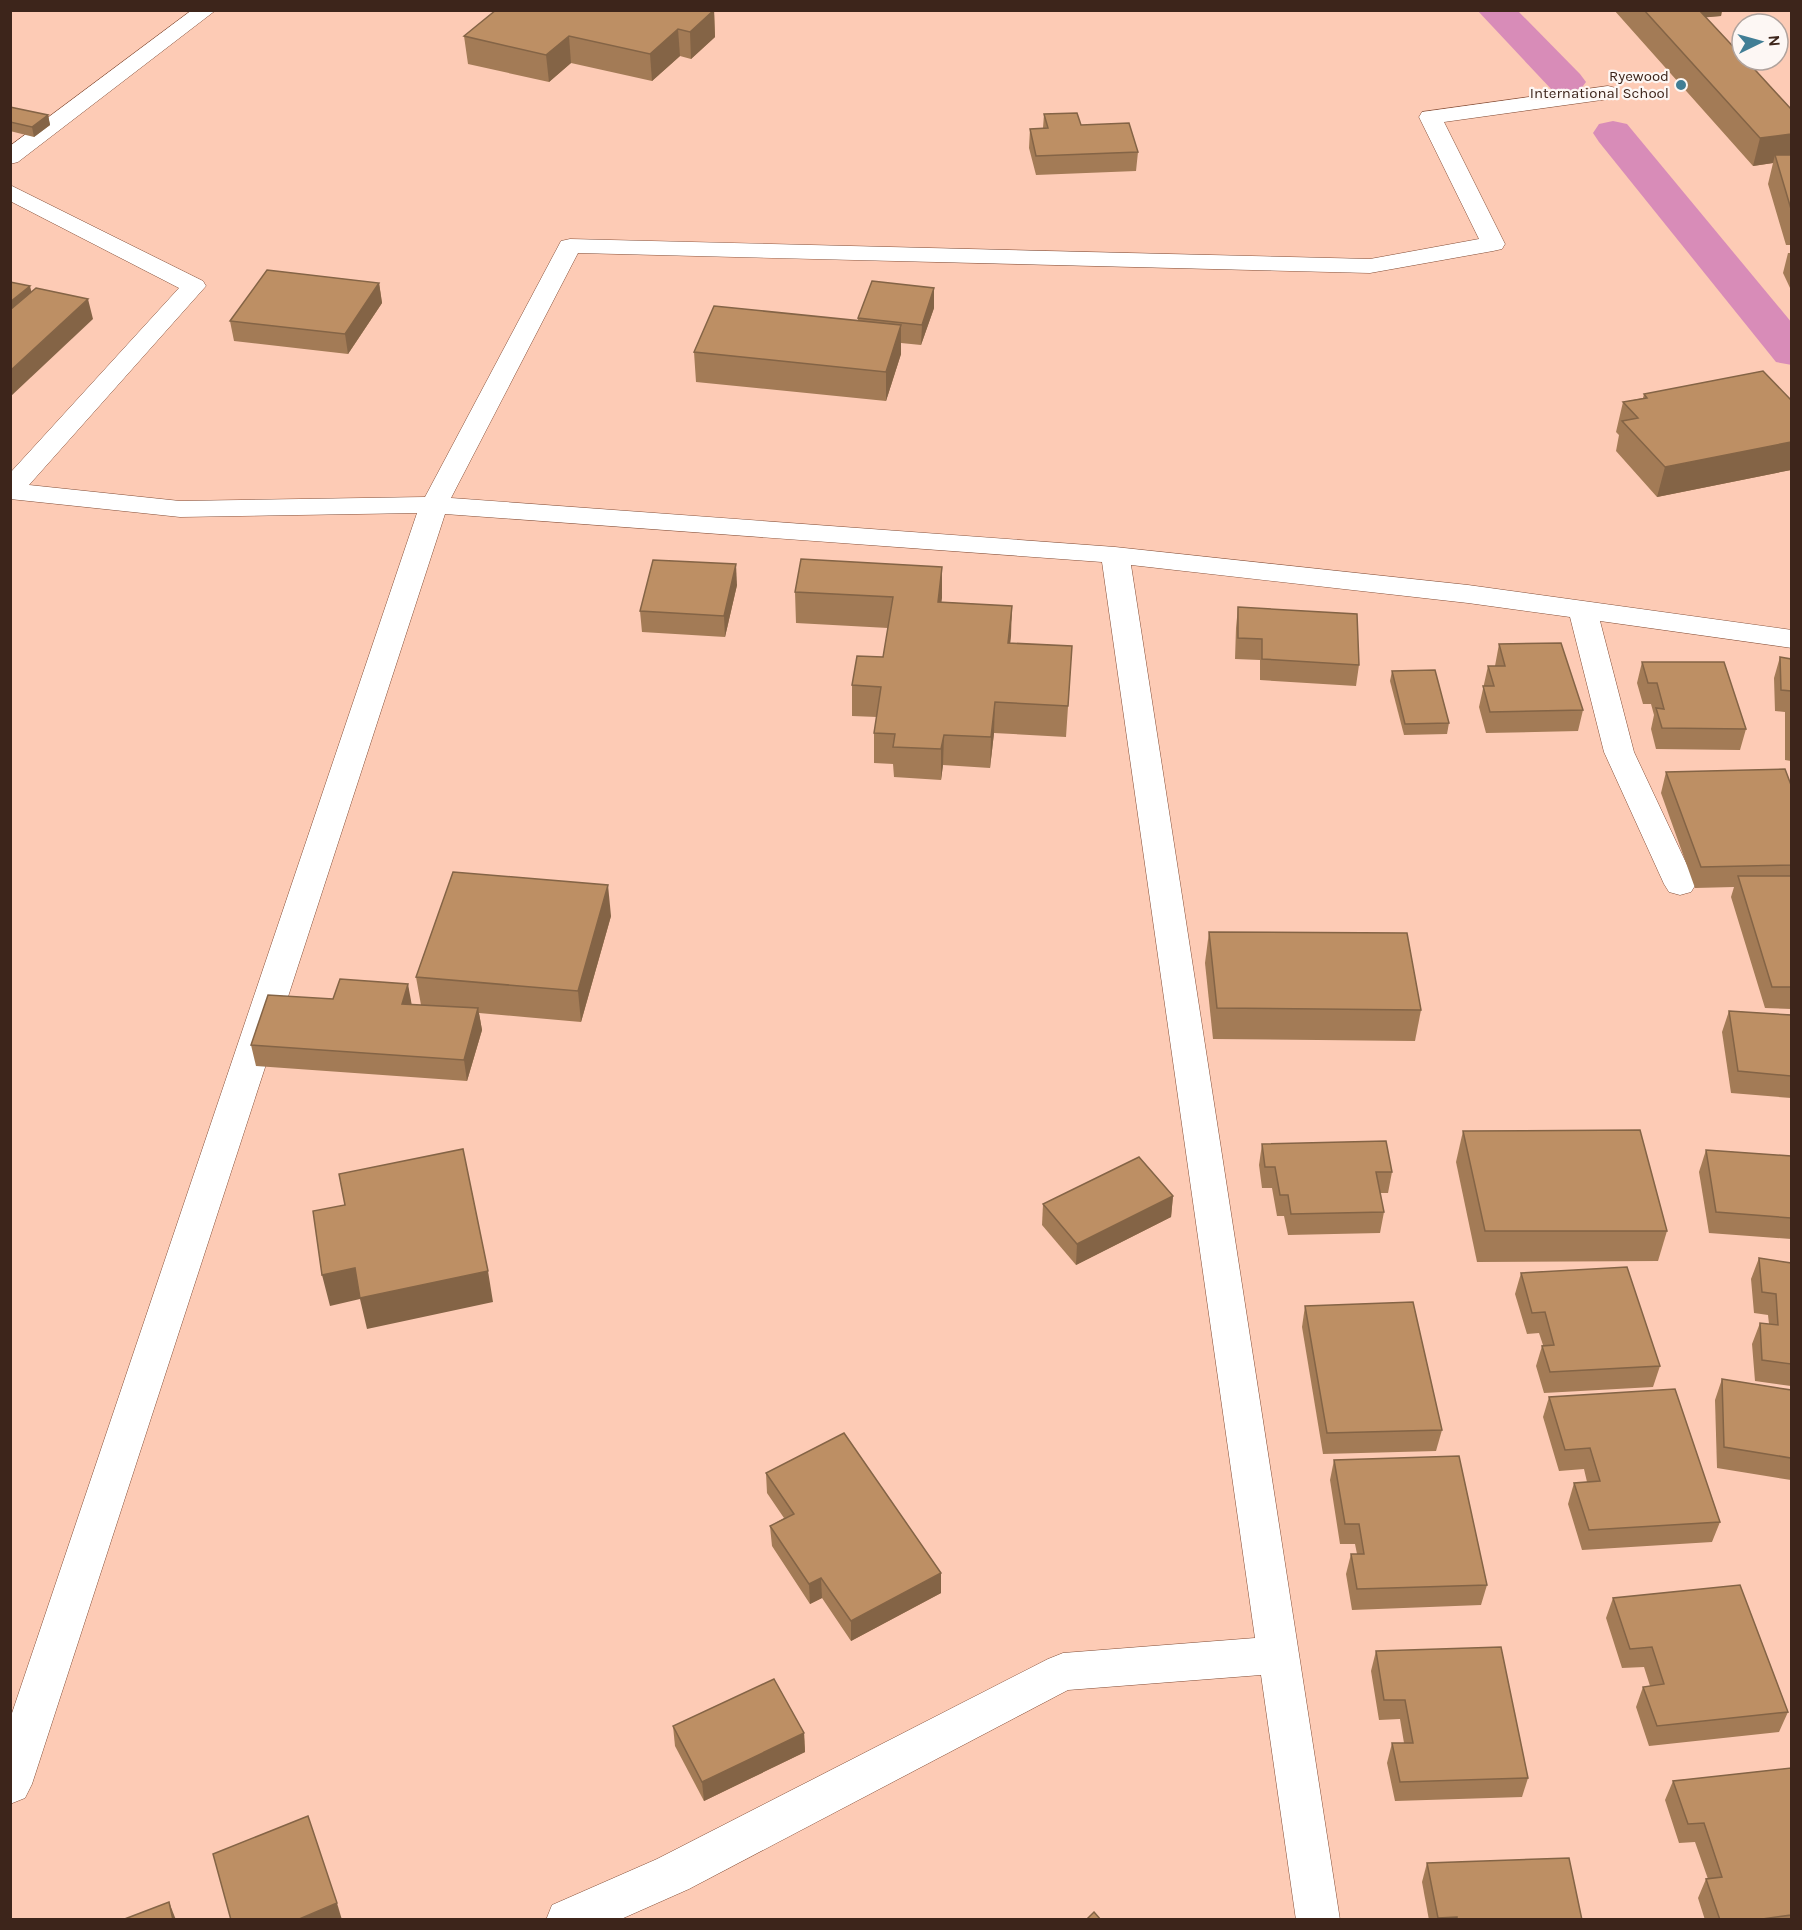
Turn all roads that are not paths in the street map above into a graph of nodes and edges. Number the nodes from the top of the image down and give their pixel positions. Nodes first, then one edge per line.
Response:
1 (206, 10) edge
2 (1608, 93) dead end
3 (10, 157) edge
4 (10, 192) edge
5 (10, 490) edge
6 (434, 505) junction
7 (1115, 555) junction
8 (1583, 610) junction
9 (1791, 639) edge
10 (1680, 884) dead end
11 (1278, 1655) junction
12 (10, 1784) edge
13 (568, 1920) edge
14 (1318, 1920) edge

1 - 3 street
2 - 6 street
4 - 5 street
5 - 6 street
6 - 7 street
6 - 12 street
7 - 8 street
7 - 11 street
8 - 9 street
8 - 10 street
11 - 13 street
11 - 14 street

